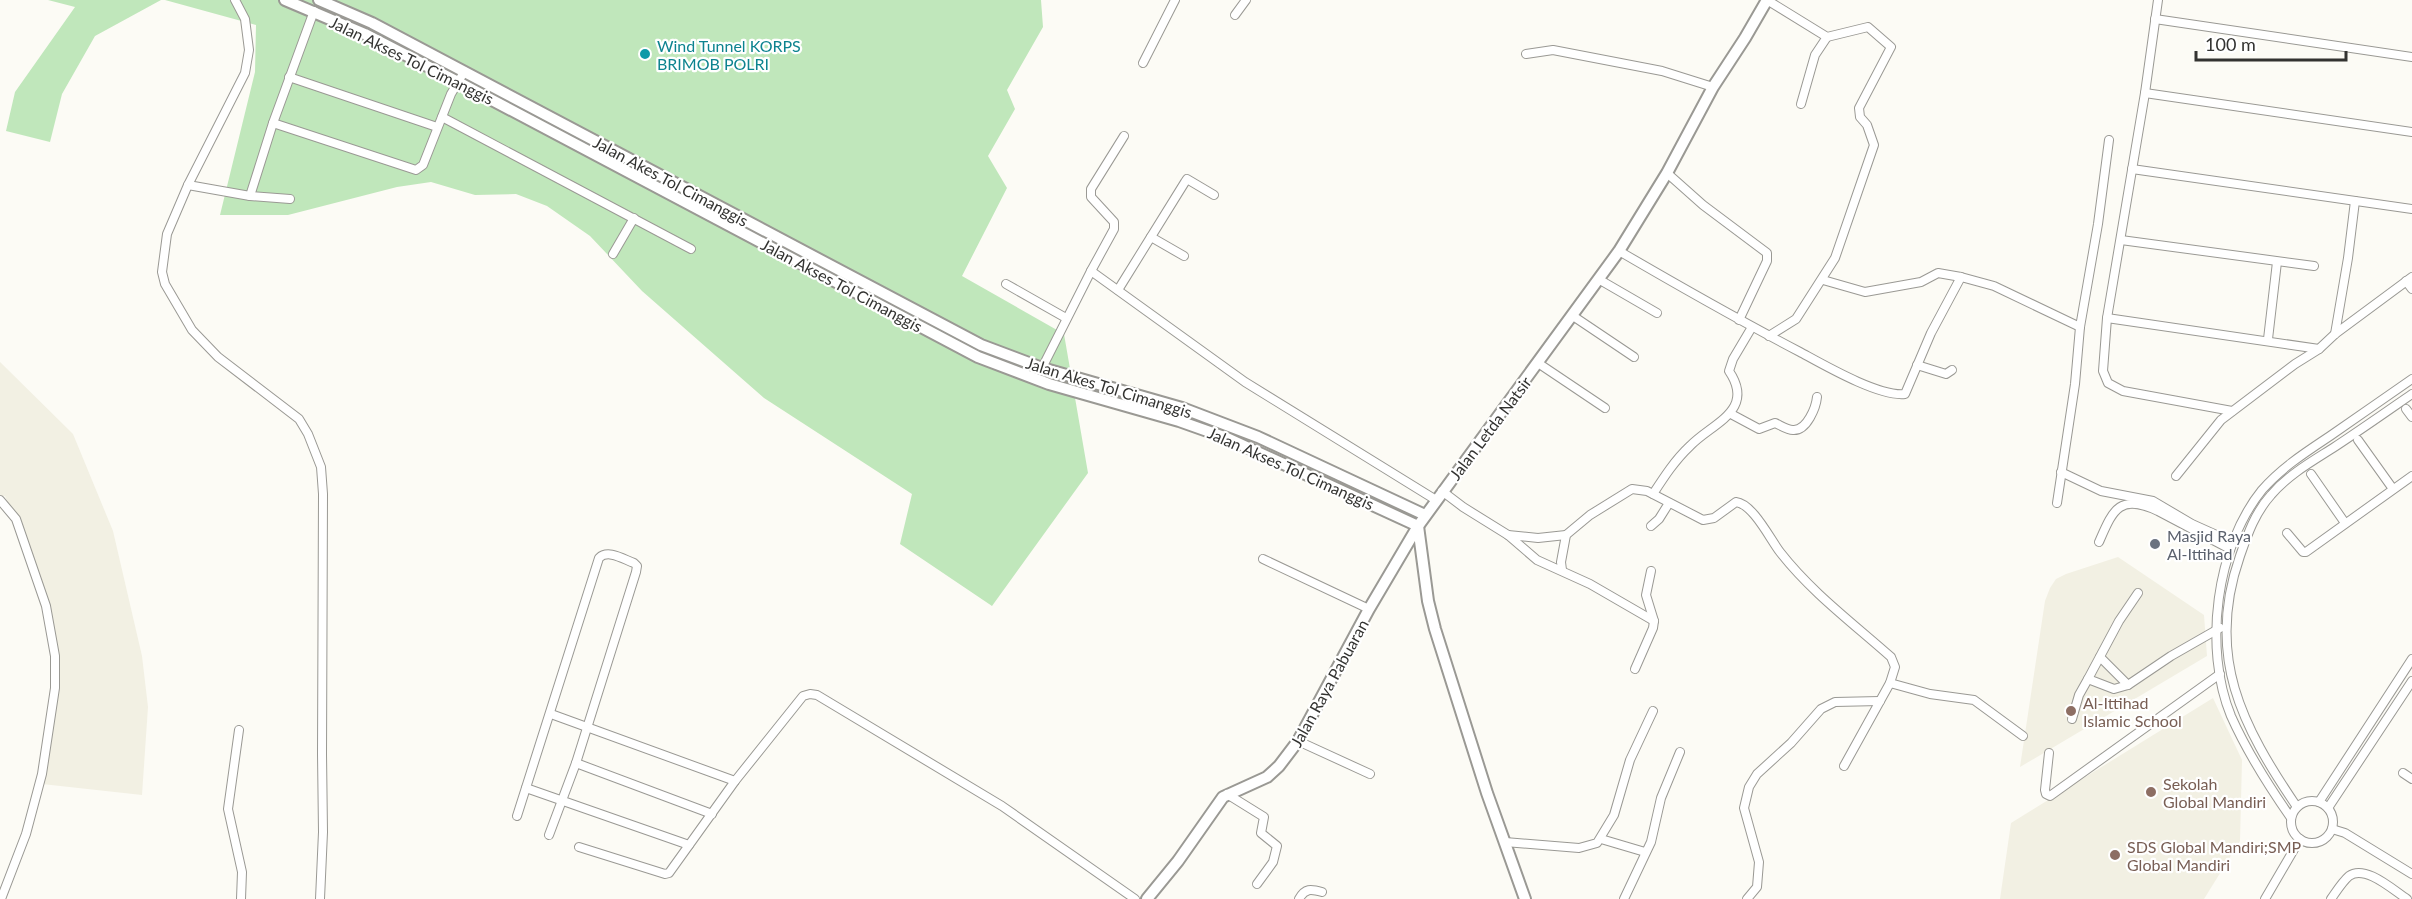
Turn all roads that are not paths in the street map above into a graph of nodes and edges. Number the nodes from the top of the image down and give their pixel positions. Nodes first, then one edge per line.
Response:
1 (235, 0) edge
2 (285, 0) edge
3 (319, 0) edge
4 (1175, 0) edge
5 (1246, 0) edge
6 (1767, 0) edge
7 (2158, 0) edge
8 (314, 11) junction
9 (1235, 15) dead end
10 (2155, 19) junction
11 (1827, 37) junction
12 (1526, 54) dead end
13 (2412, 57) edge
14 (1143, 63) dead end
15 (289, 77) junction
16 (461, 77) junction
17 (1713, 87) junction
18 (2145, 93) junction
19 (1801, 104) dead end
20 (442, 117) junction
21 (273, 123) junction
22 (437, 127) junction
23 (2412, 132) edge
24 (1124, 136) dead end
25 (2109, 140) dead end
26 (2132, 169) junction
27 (1666, 173) junction
28 (188, 185) junction
29 (1214, 195) dead end
30 (250, 196) junction
31 (290, 199) dead end
32 (2355, 201) junction
33 (2412, 209) edge
34 (634, 218) junction
35 (1151, 237) junction
36 (2121, 240) junction
37 (691, 249) dead end
38 (1619, 251) junction
39 (613, 255) dead end
40 (1184, 256) dead end
41 (2277, 262) junction
42 (2314, 266) dead end
43 (1091, 271) junction
44 (1961, 277) junction
45 (2409, 279) edge
46 (1600, 280) junction
47 (1823, 280) junction
48 (1006, 284) dead end
49 (2412, 289) edge
50 (1118, 290) junction
51 (1657, 313) dead end
52 (1573, 316) junction
53 (1066, 318) junction
54 (2107, 318) junction
55 (1739, 320) junction
56 (1752, 327) junction
57 (2080, 327) junction
58 (2335, 334) junction
59 (1769, 336) junction
60 (2268, 339) junction
61 (2319, 349) junction
62 (1635, 357) dead end
63 (1538, 363) junction
64 (1917, 365) junction
65 (1042, 368) junction
66 (1952, 370) dead end
67 (2412, 379) edge
68 (2412, 394) edge
69 (1817, 397) dead end
70 (1605, 408) dead end
71 (2406, 409) dead end
72 (2232, 411) junction
73 (1731, 414) junction
74 (2412, 417) edge
75 (2358, 440) dead end
76 (2061, 472) junction
77 (2311, 474) dead end
78 (2176, 476) dead end
79 (2412, 477) edge
80 (2393, 489) junction
81 (1653, 494) junction
82 (1439, 496) junction
83 (0, 500) edge
84 (1669, 503) junction
85 (2058, 503) dead end
86 (1425, 515) junction
87 (2345, 523) junction
88 (1418, 526) junction
89 (1651, 526) dead end
90 (2287, 533) dead end
91 (1508, 535) junction
92 (1566, 535) junction
93 (2099, 542) dead end
94 (2231, 545) junction
95 (1263, 559) dead end
96 (1562, 570) junction
97 (1651, 571) dead end
98 (2138, 593) dead end
99 (1369, 609) junction
100 (1654, 621) junction
101 (2227, 625) junction
102 (2217, 629) junction
103 (2100, 657) junction
104 (2412, 659) edge
105 (1635, 669) dead end
106 (2220, 674) junction
107 (2088, 679) junction
108 (2412, 681) edge
109 (1890, 683) junction
110 (2128, 685) junction
111 (1880, 701) junction
112 (1653, 711) dead end
113 (551, 714) junction
114 (2072, 718) dead end
115 (587, 726) junction
116 (239, 730) dead end
117 (2023, 736) dead end
118 (1298, 741) junction
119 (1680, 752) dead end
120 (2049, 753) dead end
121 (576, 763) junction
122 (1844, 766) dead end
123 (2403, 773) dead end
124 (1370, 774) dead end
125 (2412, 778) edge
126 (735, 781) junction
127 (526, 788) junction
128 (1227, 794) junction
129 (562, 800) junction
130 (2319, 802) junction
131 (2297, 807) junction
132 (2328, 808) junction
133 (712, 814) junction
134 (517, 816) dead end
135 (2291, 818) junction
136 (2332, 829) junction
137 (549, 835) dead end
138 (1601, 839) junction
139 (2300, 839) junction
140 (1504, 842) junction
141 (689, 845) junction
142 (579, 847) dead end
143 (1645, 852) junction
144 (2412, 874) edge
145 (1257, 884) dead end
146 (1322, 892) dead end
147 (1, 899) edge
148 (241, 899) edge
149 (320, 899) edge
150 (1135, 899) edge
151 (1147, 899) edge
152 (1299, 899) edge
153 (1525, 899) edge
154 (1624, 899) edge
155 (1747, 899) edge
156 (2265, 899) edge
157 (2331, 899) edge
158 (2407, 899) edge

1 - 28 street
2 - 8 main road, Jalan Akses Tol Cimanggis
3 - 16 main road, Jalan Akes Tol Cimanggis
4 - 14 street
5 - 9 street
6 - 11 street
6 - 17 main road, Jalan Letda Natsir
7 - 10 street
8 - 15 street
8 - 16 main road, Jalan Akses Tol Cimanggis
10 - 13 street
10 - 18 street
11 - 19 street
11 - 47 street
12 - 17 street
15 - 21 street
15 - 22 street
16 - 20 street
16 - 65 main road, Jalan Akes Tol Cimanggis
16 - 88 main road, Jalan Akses Tol Cimanggis
17 - 27 main road, Jalan Letda Natsir
18 - 23 street
18 - 26 street
20 - 22 street
20 - 34 street
21 - 22 street
21 - 30 street
24 - 43 street
25 - 57 street
26 - 32 street
26 - 36 street
27 - 38 main road, Jalan Letda Natsir
27 - 55 street
28 - 30 street
28 - 149 street
29 - 35 street
30 - 31 street
32 - 33 street
32 - 58 street
34 - 37 street
34 - 39 street
35 - 40 street
35 - 50 street
36 - 41 street
36 - 54 street
38 - 46 main road, Jalan Letda Natsir
38 - 55 street
41 - 42 street
41 - 60 street
43 - 50 street
43 - 53 street
44 - 47 street
44 - 57 street
44 - 64 street
45 - 49 street
45 - 58 street
46 - 51 street
46 - 52 main road, Jalan Letda Natsir
47 - 59 street
48 - 53 street
50 - 82 street
52 - 62 street
52 - 63 main road, Jalan Letda Natsir
53 - 65 street
54 - 60 street
54 - 72 street
55 - 56 street
56 - 59 street
56 - 73 street
57 - 76 street
58 - 61 street
59 - 64 street
60 - 61 street
61 - 72 street
63 - 70 street
63 - 82 main road, Jalan Letda Natsir
64 - 66 street
65 - 86 main road, Jalan Akes Tol Cimanggis
67 - 94 street
68 - 101 street
69 - 73 street
71 - 74 street
72 - 78 street
73 - 81 street
75 - 80 street
76 - 85 street
76 - 94 street
77 - 87 street
79 - 80 street
80 - 87 street
81 - 84 street
81 - 92 street
82 - 86 main road, Jalan Letda Natsir
82 - 91 street
83 - 147 street
84 - 89 street
84 - 109 street
86 - 88 main road, Jalan Letda Natsir
87 - 90 street
88 - 99 main road, Jalan Raya Pabuaran
88 - 140 main road
91 - 92 street
91 - 96 street
92 - 96 street
93 - 94 street
94 - 102 street
95 - 99 street
96 - 100 street
97 - 100 street
98 - 103 street
99 - 118 main road, Jalan Raya Pabuaran
100 - 105 street
101 - 102 street
101 - 131 street
102 - 106 street
102 - 110 street
103 - 107 street
103 - 110 street
104 - 130 street
106 - 120 street
106 - 135 street
107 - 110 street
107 - 114 street
108 - 132 street
109 - 111 street
109 - 117 street
111 - 122 street
111 - 155 street
112 - 138 street
113 - 115 street
113 - 115 street
113 - 127 street
115 - 121 street
115 - 126 street
116 - 148 street
118 - 124 street
118 - 128 main road, Jalan Raya Pabuaran
119 - 143 street
121 - 129 street
121 - 133 street
123 - 125 street
126 - 133 street
126 - 150 street
127 - 129 street
127 - 134 street
128 - 145 street
128 - 151 main road, Jalan Raya Pabuaran
129 - 137 street
129 - 141 street
130 - 131 street
130 - 132 street
131 - 135 street
132 - 136 street
133 - 141 street
135 - 139 street
136 - 139 street
136 - 144 street
138 - 140 street
138 - 143 street
139 - 156 street
140 - 153 main road
141 - 142 street
143 - 154 street
146 - 152 street
157 - 158 street

